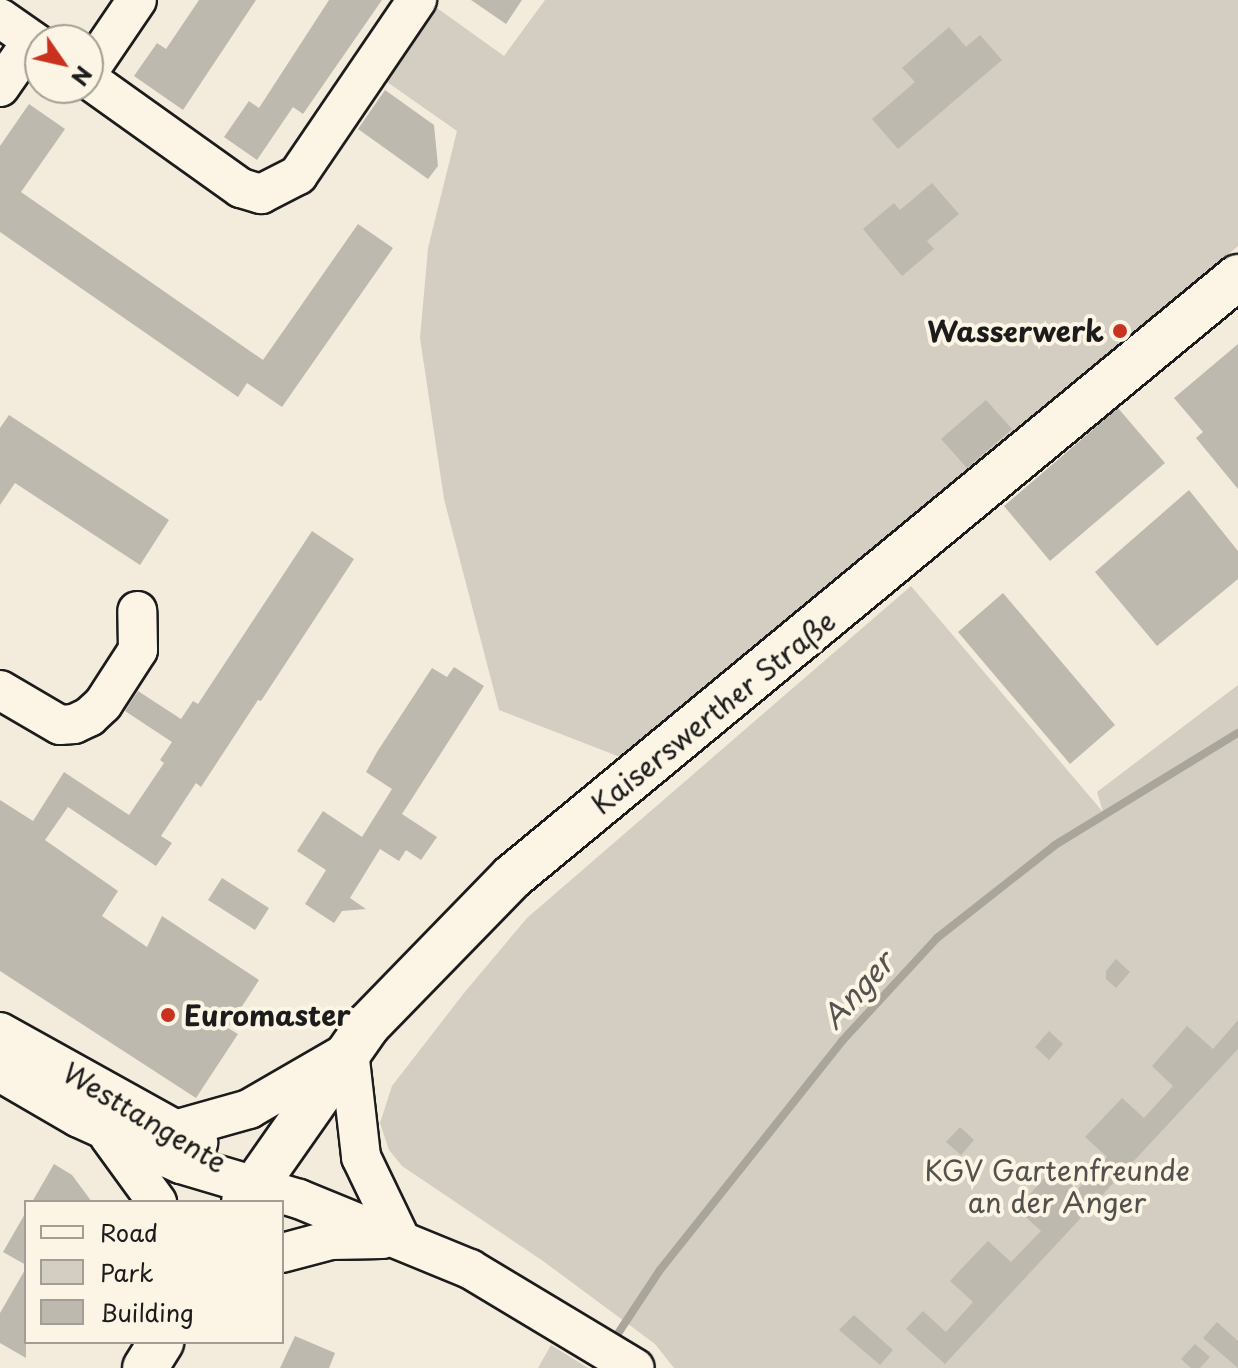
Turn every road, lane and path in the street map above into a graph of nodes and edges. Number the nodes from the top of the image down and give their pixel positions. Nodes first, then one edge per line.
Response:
1 (137, 0) edge
2 (417, 0) edge
3 (0, 18) edge
4 (24, 35) edge
5 (104, 48) edge
6 (24, 58) edge
7 (0, 87) edge
8 (104, 90) edge
9 (1238, 277) edge
10 (137, 611) dead end
11 (0, 690) edge
12 (0, 1032) edge
13 (349, 1051) junction
14 (0, 1072) edge
15 (178, 1129) junction
16 (105, 1131) junction
17 (249, 1193) edge
18 (156, 1200) edge
19 (272, 1200) edge
20 (284, 1204) edge
21 (401, 1240) junction
22 (284, 1252) edge
23 (160, 1344) edge
24 (145, 1368) edge
25 (635, 1368) edge

1 - 5 street
2 - 8 street
3 - 4 street
6 - 7 street
9 - 13 main road, Kaiserswerther Straße
10 - 11 street
12 - 15 street, Westtangente
13 - 15 street
13 - 17 main road, Kaiserswerther Straße
13 - 21 street
14 - 16 street, Westtangente
15 - 17 street, Westtangente
16 - 17 street, Westtangente
16 - 18 street
17 - 19 street
20 - 21 street
21 - 22 street
21 - 25 street
23 - 24 main road

